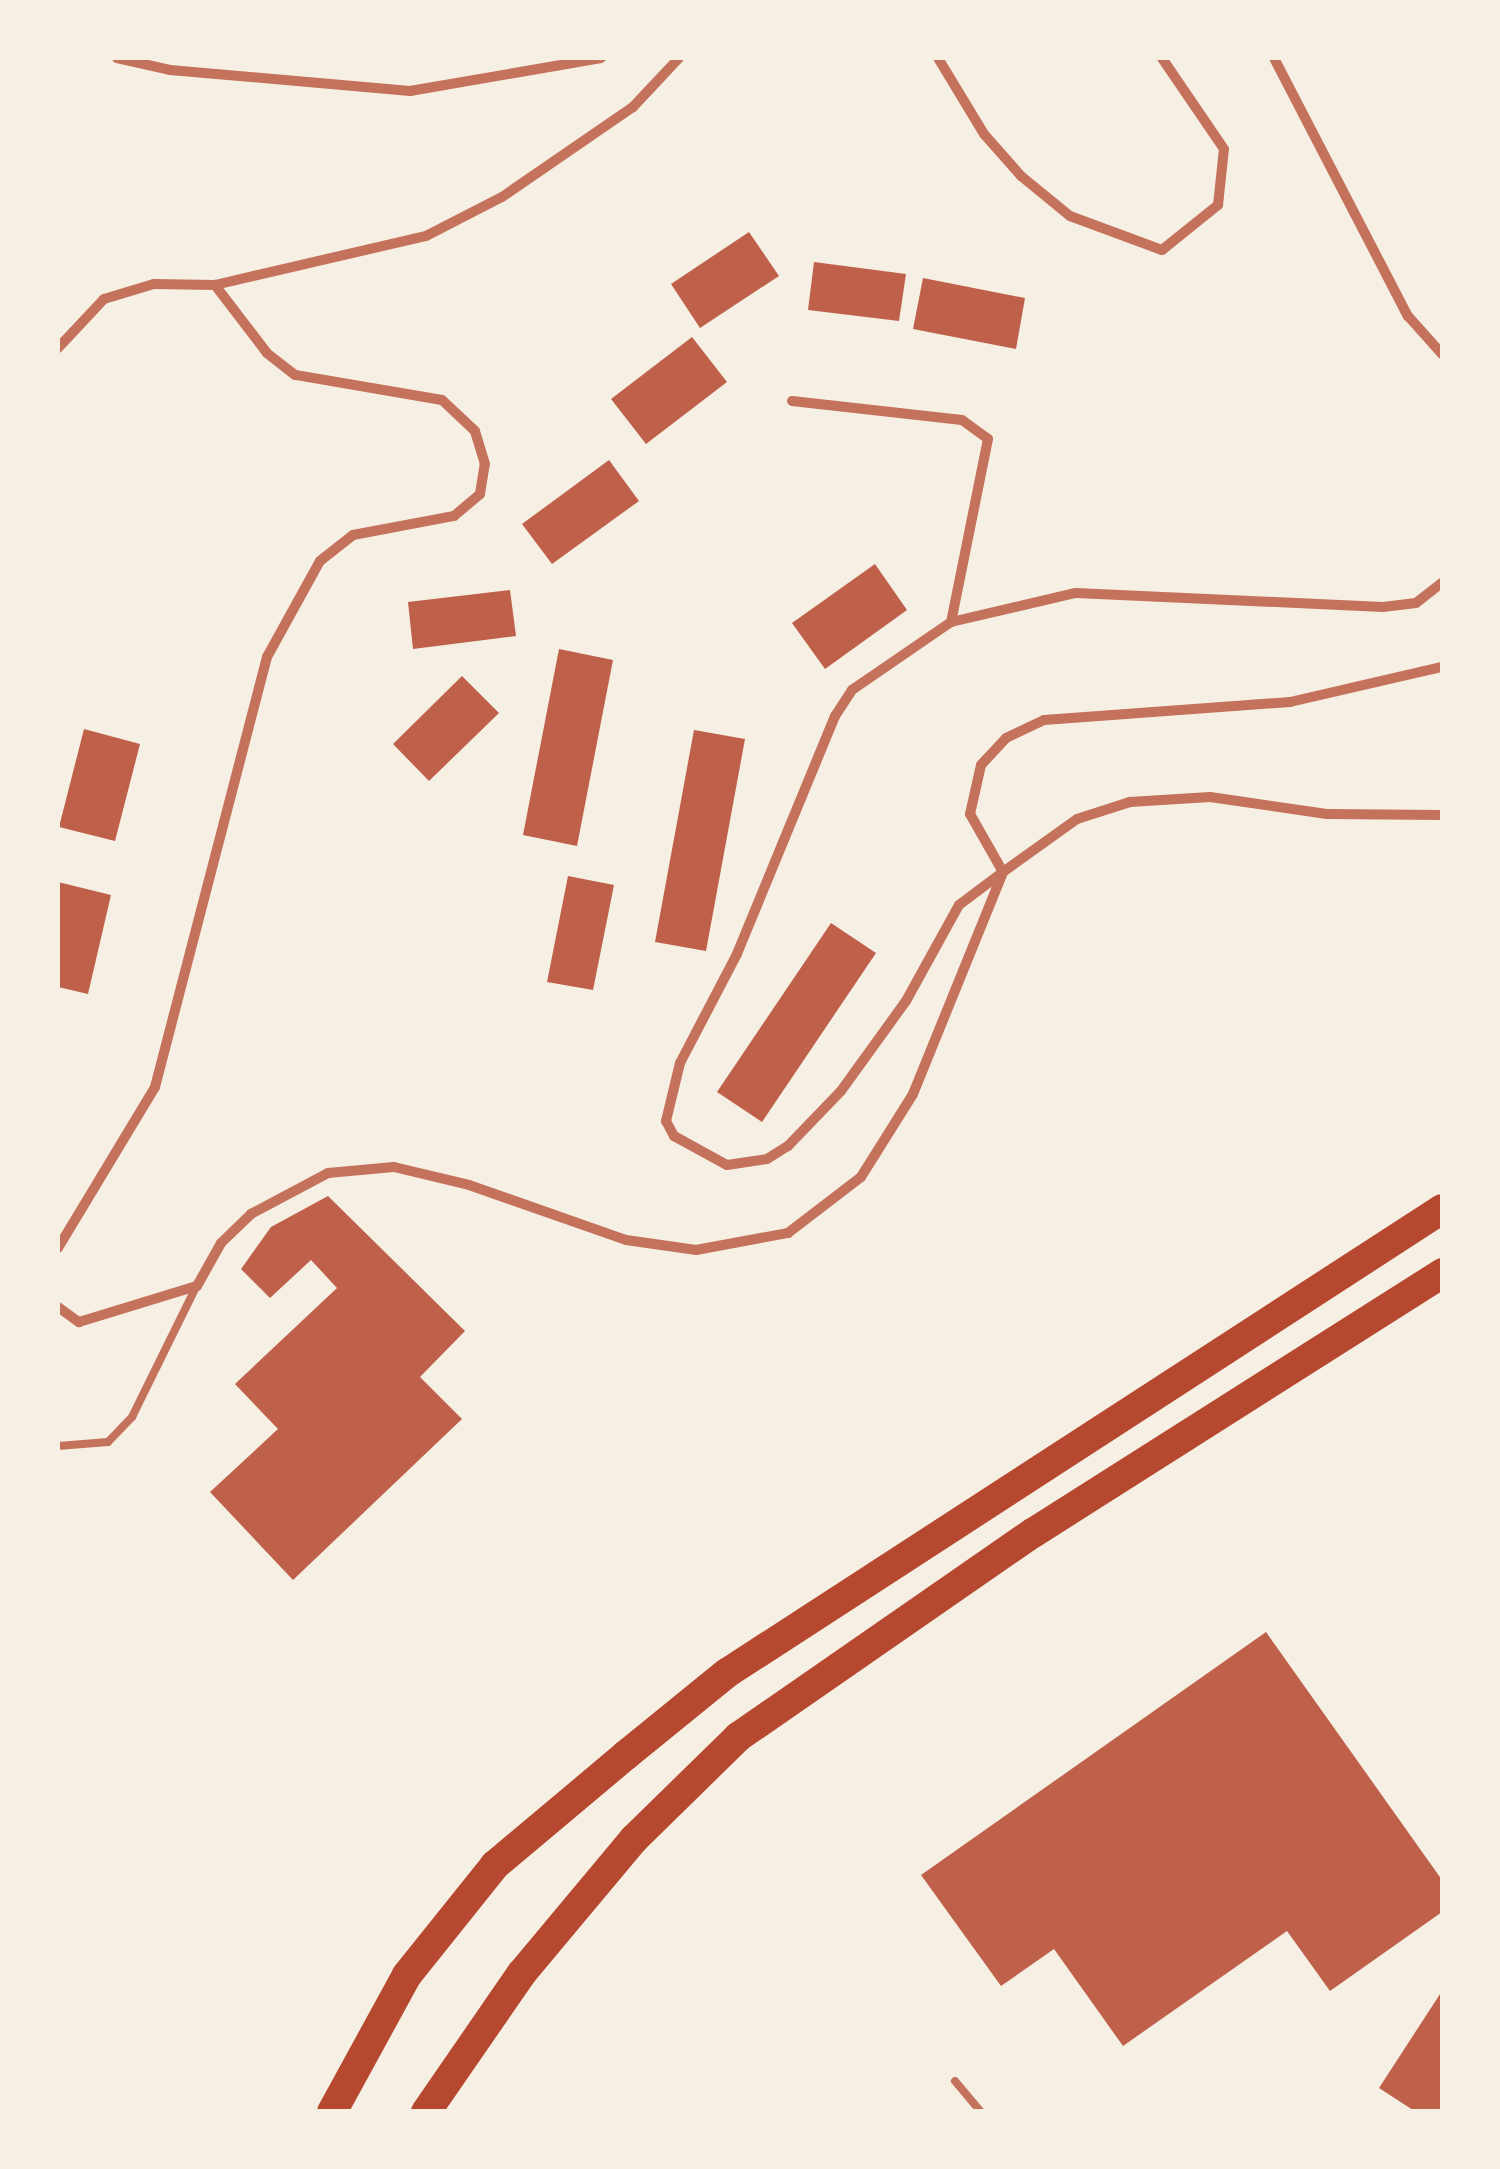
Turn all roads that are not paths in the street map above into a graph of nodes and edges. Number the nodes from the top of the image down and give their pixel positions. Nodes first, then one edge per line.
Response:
1 (117, 58) edge
2 (601, 58) edge
3 (679, 58) edge
4 (938, 58) edge
5 (1162, 58) edge
6 (1274, 58) edge
7 (215, 285) junction
8 (58, 348) edge
9 (1442, 354) edge
10 (792, 401) dead end
11 (1442, 584) edge
12 (951, 622) junction
13 (1442, 667) edge
14 (1442, 816) edge
15 (1004, 872) junction
16 (1442, 1208) edge
17 (58, 1248) edge
18 (1442, 1273) edge
19 (197, 1286) junction
20 (58, 1307) edge
21 (58, 1446) edge
22 (955, 2081) dead end
23 (332, 2112) edge
24 (426, 2112) edge
25 (980, 2112) edge

1 - 2 street
3 - 7 street
4 - 5 street
6 - 9 street
7 - 8 street
7 - 17 street
10 - 12 street
11 - 12 street
12 - 15 street
13 - 15 street
14 - 15 street
15 - 19 street
16 - 23 highway
18 - 24 highway
19 - 20 street
19 - 21 lane
22 - 25 lane

